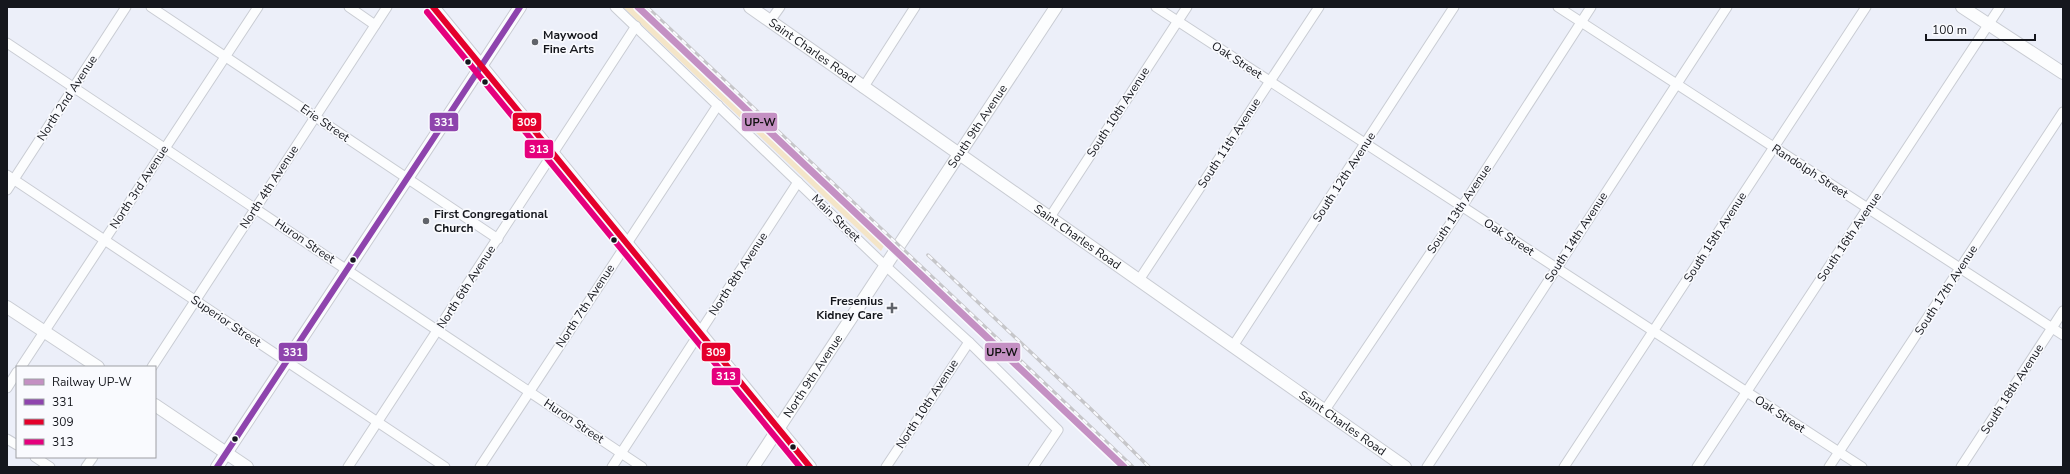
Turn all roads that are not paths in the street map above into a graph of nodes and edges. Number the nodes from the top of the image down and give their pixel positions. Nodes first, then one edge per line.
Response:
1 (126, 7) edge
2 (151, 7) edge
3 (258, 7) edge
4 (349, 7) edge
5 (387, 7) edge
6 (433, 7) edge
7 (520, 7) edge
8 (615, 7) edge
9 (750, 7) edge
10 (780, 7) edge
11 (915, 7) edge
12 (1056, 7) edge
13 (1156, 7) edge
14 (1187, 7) edge
15 (1319, 7) edge
16 (1454, 7) edge
17 (1558, 7) edge
18 (1591, 7) edge
19 (1727, 7) edge
20 (1866, 7) edge
21 (1962, 7) edge
22 (2000, 7) edge
23 (770, 22) junction
24 (1177, 22) junction
25 (1581, 22) junction
26 (375, 25) junction
27 (1989, 25) junction
28 (636, 26) junction
29 (7, 43) edge
30 (225, 56) junction
31 (480, 66) junction
32 (2063, 73) edge
33 (1270, 82) junction
34 (1676, 84) junction
35 (74, 87) junction
36 (863, 88) junction
37 (718, 105) junction
38 (2063, 112) edge
39 (315, 116) junction
40 (1366, 144) junction
41 (1773, 147) junction
42 (165, 148) junction
43 (554, 154) junction
44 (959, 154) junction
45 (10, 177) edge
46 (407, 178) junction
47 (798, 182) junction
48 (7, 190) edge
49 (1461, 207) junction
50 (255, 208) junction
51 (1868, 209) junction
52 (1050, 217) junction
53 (498, 239) junction
54 (104, 240) junction
55 (627, 243) junction
56 (899, 245) joint
57 (886, 266) junction
58 (1556, 268) junction
59 (1960, 268) junction
60 (346, 269) junction
61 (1139, 280) junction
62 (196, 300) junction
63 (7, 307) edge
64 (2063, 311) edge
65 (2052, 328) junction
66 (438, 330) junction
67 (44, 332) junction
68 (700, 332) junction
69 (1654, 332) junction
70 (2063, 335) edge
71 (968, 342) junction
72 (1233, 346) junction
73 (286, 361) junction
74 (22, 366) edge
75 (96, 366) edge
76 (153, 366) edge
77 (16, 374) edge
78 (7, 388) edge
79 (529, 392) junction
80 (1746, 392) junction
81 (156, 406) edge
82 (1325, 410) junction
83 (378, 422) junction
84 (778, 428) junction
85 (7, 439) edge
86 (16, 444) edge
87 (1839, 452) junction
88 (226, 453) junction
89 (621, 453) junction
90 (36, 458) edge
91 (92, 458) edge
92 (50, 467) edge
93 (86, 467) edge
94 (216, 467) edge
95 (247, 467) edge
96 (348, 467) edge
97 (445, 467) edge
98 (480, 467) edge
99 (612, 467) edge
100 (642, 467) edge
101 (753, 467) edge
102 (810, 467) edge
103 (886, 467) edge
104 (1033, 467) edge
105 (1405, 467) edge
106 (1427, 467) edge
107 (1564, 467) edge
108 (1697, 467) edge
109 (1829, 467) edge
110 (1862, 467) edge
111 (1961, 467) edge

1 - 35 street, North 2nd Avenue
2 - 30 street, Erie Street
3 - 30 street, North 3rd Avenue
4 - 26 street
5 - 26 street, North 4th Avenue
6 - 31 main road
7 - 31 main road
8 - 28 street, Main Street
9 - 23 main road, Saint Charles Road
10 - 23 street
11 - 36 street
12 - 44 main road, South 9th Avenue
13 - 24 street, Oak Street
14 - 24 street, South 10th Avenue
15 - 33 street, South 11th Avenue
16 - 40 street, South 12th Avenue
17 - 25 street, Randolph Street
18 - 25 street, South 13th Avenue
19 - 34 street, South 14th Avenue
20 - 41 street, South 15th Avenue
21 - 27 main road
22 - 27 street, South 16th Avenue
23 - 36 main road, Saint Charles Road
24 - 33 street, Oak Street
24 - 52 street, South 10th Avenue
25 - 34 street, Randolph Street
25 - 49 street, South 13th Avenue
26 - 39 street, North 4th Avenue
27 - 32 main road
27 - 51 street, South 16th Avenue
28 - 37 street, Main Street
28 - 43 street, North 6th Avenue
29 - 35 street, Huron Street
30 - 39 street, Erie Street
30 - 42 street, North 3rd Avenue
31 - 43 main road
31 - 46 main road
33 - 40 street, Oak Street
33 - 61 street, South 11th Avenue
34 - 41 street, Randolph Street
34 - 58 street, South 14th Avenue
35 - 42 street, Huron Street
35 - 45 street, North 2nd Avenue
36 - 44 main road, Saint Charles Road
37 - 47 street, Main Street
37 - 55 street, North 7th Avenue
38 - 59 street, South 17th Avenue
39 - 46 street, Erie Street
39 - 50 street, North 4th Avenue
40 - 49 street, Oak Street
40 - 72 street, South 12th Avenue
41 - 51 street, Randolph Street
41 - 69 street, South 15th Avenue
42 - 50 street, Huron Street
42 - 54 street, North 3rd Avenue
43 - 53 street, North 6th Avenue
43 - 55 main road
44 - 52 main road, Saint Charles Road
44 - 56 main road, South 9th Avenue
45 - 48 street, North 2nd Avenue
45 - 54 street, Superior Street
46 - 53 street, Erie Street
46 - 60 main road
47 - 57 street, Main Street
47 - 68 street, North 8th Avenue
49 - 58 street, Oak Street
49 - 82 street, South 13th Avenue
50 - 60 street, Huron Street
50 - 62 street, North 4th Avenue
51 - 59 street, Randolph Street
51 - 80 street, South 16th Avenue
52 - 61 main road, Saint Charles Road
53 - 66 street, North 6th Avenue
54 - 62 street, Superior Street
54 - 67 street, North 3rd Avenue
55 - 68 main road
55 - 79 street, North 7th Avenue
56 - 57 main road, North 9th Avenue
57 - 71 street, Main Street
57 - 84 main road, North 9th Avenue
58 - 69 street, Oak Street
58 - 106 street, South 14th Avenue
59 - 65 street, Randolph Street
59 - 87 street, South 17th Avenue
60 - 66 street, Huron Street
60 - 73 main road
61 - 72 main road, Saint Charles Road
62 - 73 street, Superior Street
62 - 76 street, North 4th Avenue
63 - 67 main road
64 - 65 street, South 18th Avenue
65 - 70 street, Randolph Street
65 - 111 street, South 18th Avenue
66 - 79 street, Huron Street
66 - 83 street, North 6th Avenue
67 - 74 street, North 3rd Avenue
67 - 75 main road
68 - 84 main road
68 - 89 street, North 8th Avenue
69 - 80 street, Oak Street
69 - 107 street, South 15th Avenue
71 - 103 street, North 10th Avenue
71 - 104 street, Main Street
72 - 82 main road, Saint Charles Road
73 - 83 street, Superior Street
73 - 88 main road
77 - 78 street
79 - 89 street, Huron Street
79 - 98 street, North 7th Avenue
80 - 87 street, Oak Street
80 - 108 street, South 16th Avenue
81 - 88 main road
82 - 105 main road, Saint Charles Road
83 - 96 street, North 6th Avenue
83 - 97 street, Superior Street
84 - 101 main road, North 9th Avenue
84 - 102 main road
85 - 86 street
87 - 109 street, South 17th Avenue
87 - 110 street, Oak Street
88 - 94 main road
88 - 95 main road
89 - 99 street, North 8th Avenue
89 - 100 street, Huron Street
90 - 92 street
91 - 93 street

